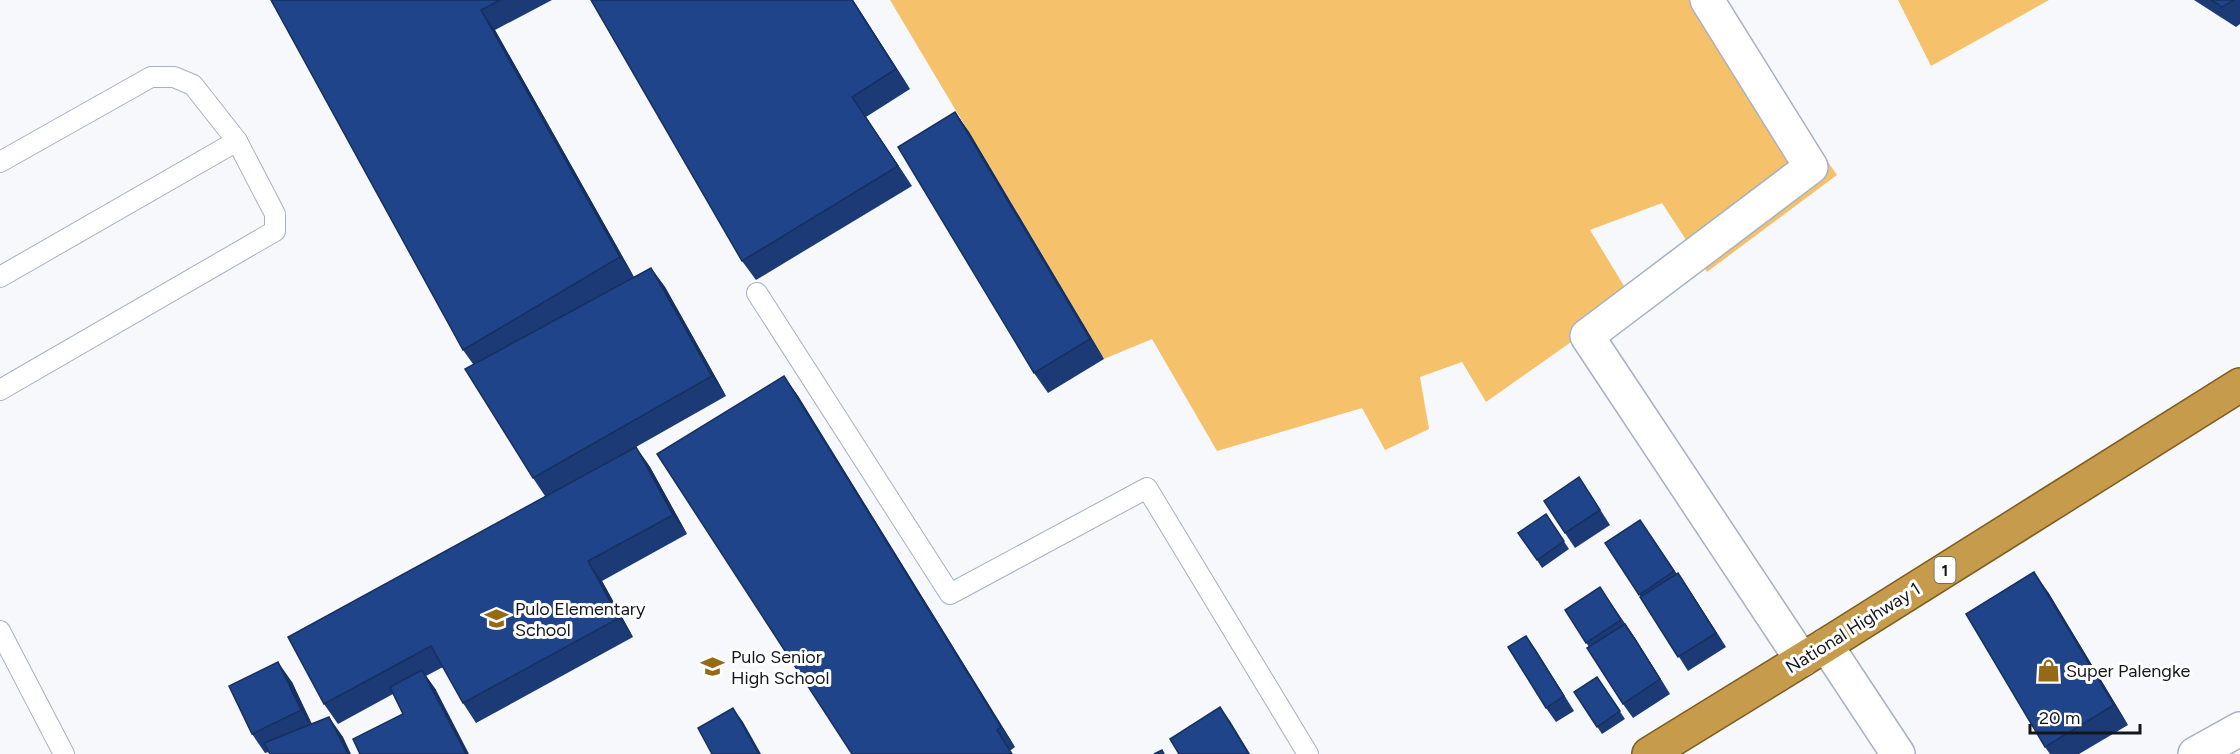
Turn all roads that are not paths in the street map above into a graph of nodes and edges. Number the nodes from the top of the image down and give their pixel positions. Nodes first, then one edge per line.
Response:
1 (1707, 0) edge
2 (237, 141) junction
3 (0, 162) edge
4 (0, 277) edge
5 (757, 293) dead end
6 (2240, 385) edge
7 (0, 390) edge
8 (0, 631) edge
9 (1814, 653) junction
10 (2240, 729) edge
11 (64, 754) edge
12 (1308, 754) edge
13 (1649, 754) edge
14 (1898, 754) edge
15 (2195, 754) edge

1 - 9 street
2 - 3 lane
2 - 4 lane
2 - 7 lane
5 - 12 lane
6 - 9 highway, National Highway 1 / 1
8 - 11 lane
9 - 13 highway, National Highway 1 / 1
9 - 14 street
10 - 15 street

